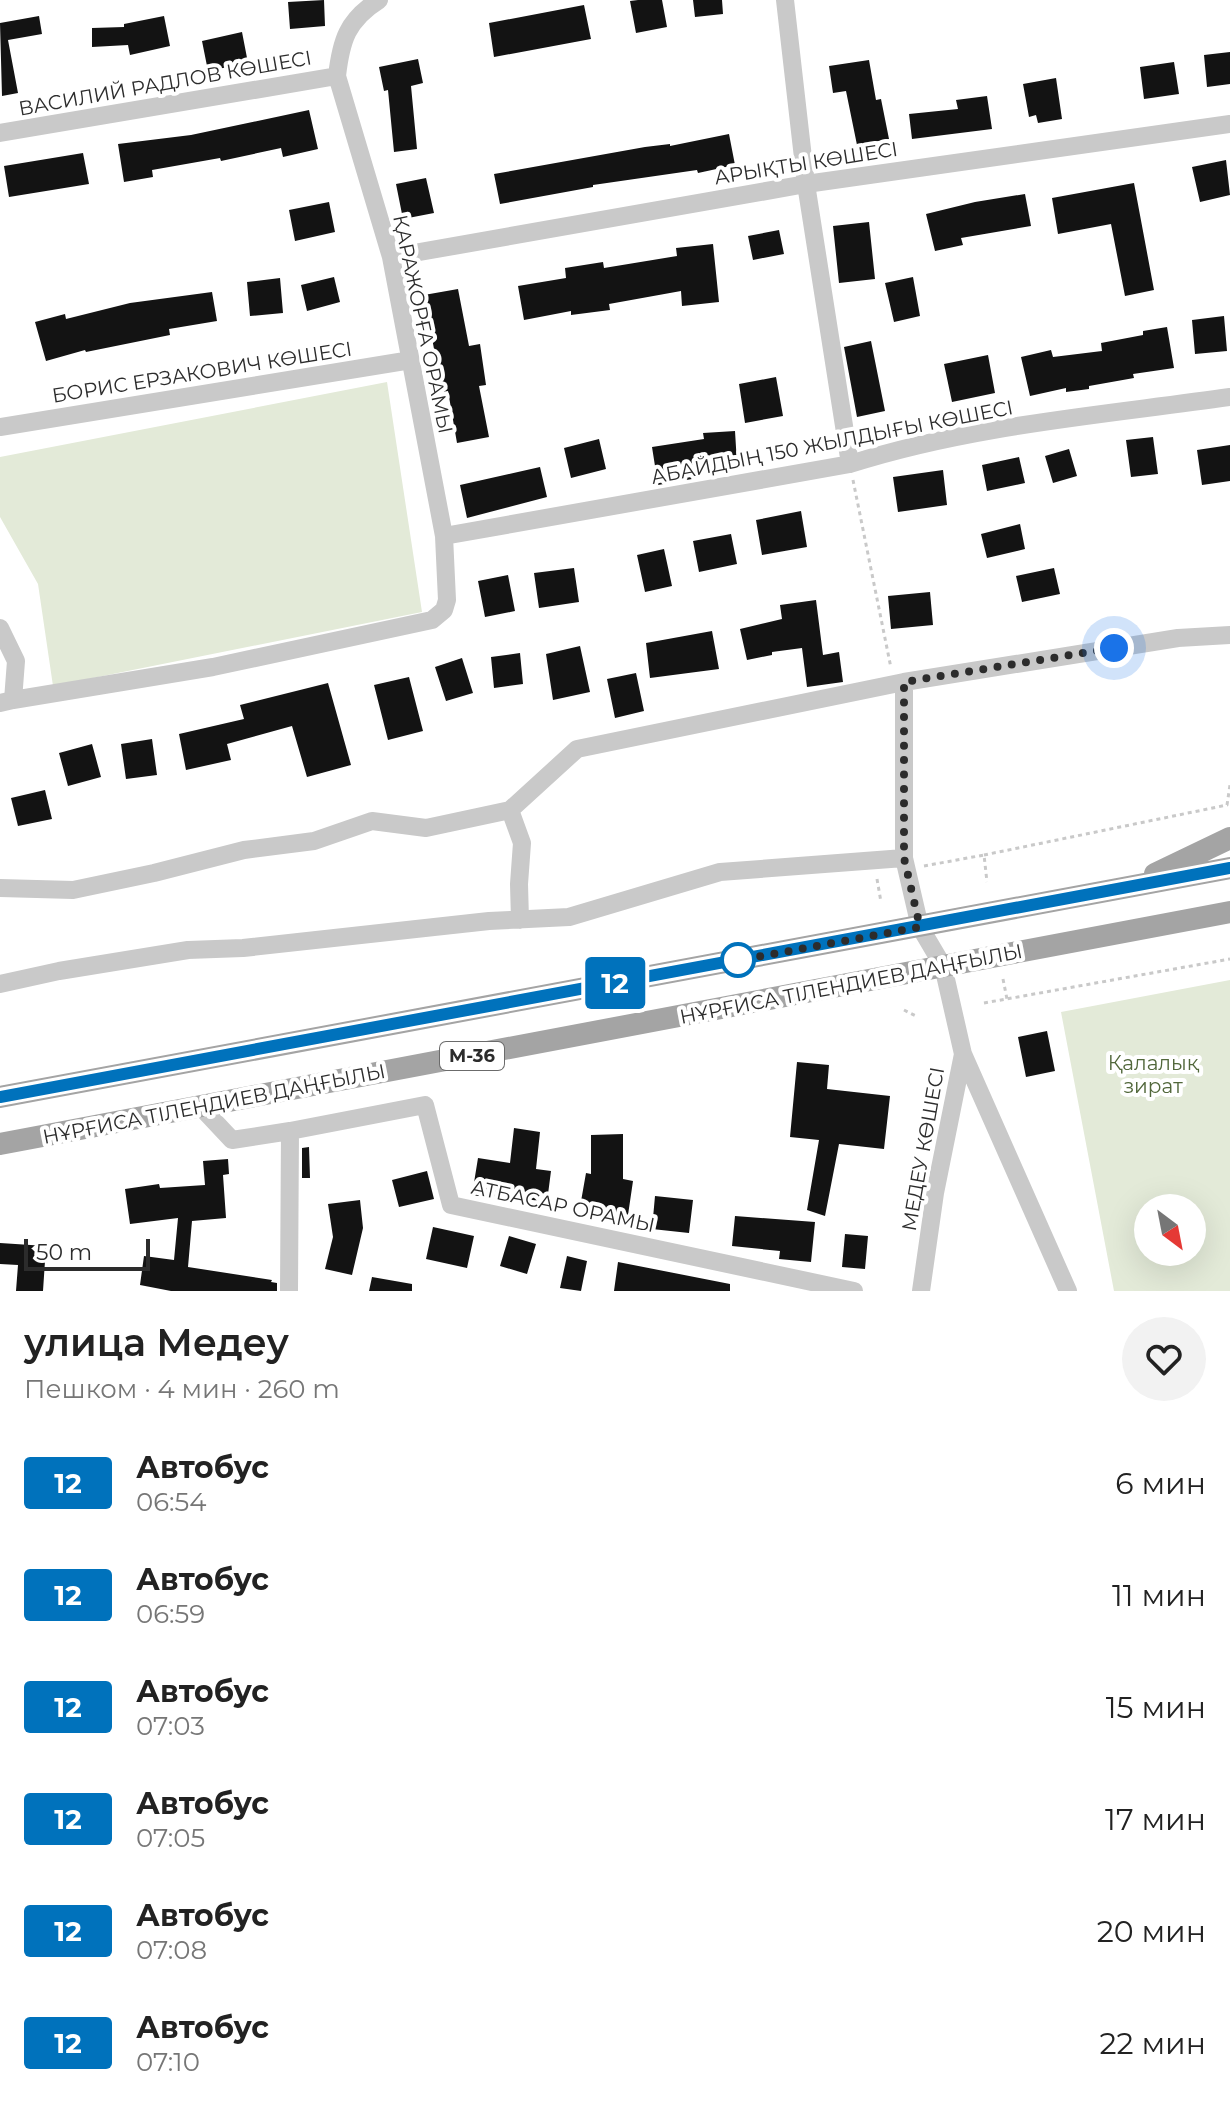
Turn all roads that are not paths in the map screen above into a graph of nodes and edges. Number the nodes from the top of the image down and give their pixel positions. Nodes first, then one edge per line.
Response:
1 (379, 0) edge
2 (785, 0) edge
3 (337, 76) junction
4 (1230, 124) edge
5 (0, 133) edge
6 (806, 184) junction
7 (391, 257) junction
8 (411, 360) junction
9 (1230, 397) edge
10 (0, 427) edge
11 (850, 464) junction
12 (444, 536) junction
13 (0, 628) edge
14 (1230, 635) edge
15 (900, 683) junction
16 (7, 701) edge
17 (510, 810) junction
18 (1230, 838) edge
19 (905, 863) junction
20 (1230, 868) edge
21 (1126, 887) junction
22 (0, 888) edge
23 (1230, 912) edge
24 (520, 920) junction
25 (920, 927) junction
26 (943, 966) junction
27 (0, 984) edge
28 (963, 1054) junction
29 (0, 1097) edge
30 (201, 1107) junction
31 (290, 1131) junction
32 (0, 1144) edge
33 (289, 1291) edge
34 (854, 1291) edge
35 (921, 1291) edge
36 (1068, 1291) edge

1 - 3 street
2 - 6 street
3 - 5 street, ВАСИЛИЙ РАДЛОВ КӨШЕСІ
3 - 7 street, ҚАРАЖОРҒА ОРАМЫ
4 - 6 street, АРЫҚТЫ КӨШЕСІ
6 - 7 street, АРЫҚТЫ КӨШЕСІ
6 - 11 street
7 - 8 street, ҚАРАЖОРҒА ОРАМЫ
8 - 10 street, БОРИС ЕРЗАКОВИЧ КӨШЕСІ
8 - 12 street, ҚАРАЖОРҒА ОРАМЫ
9 - 11 street, АБАЙДЫҢ 150 ЖЫЛДЫҒЫ КӨШЕСІ
11 - 12 street, АБАЙДЫҢ 150 ЖЫЛДЫҒЫ КӨШЕСІ
12 - 16 street, ҚАРАЖОРҒА ОРАМЫ
13 - 16 street
14 - 15 street
15 - 17 street
15 - 19 street, МЕДЕУ КӨШЕСІ
17 - 22 street
17 - 24 street
18 - 21 main road
19 - 24 street
19 - 25 street, МЕДЕУ КӨШЕСІ
20 - 21 main road, M-36
21 - 25 main road, M-36
23 - 26 main road, НҰРҒИСА ТІЛЕНДИЕВ ДАҢҒЫЛЫ / M-36
24 - 27 street
25 - 26 street, МЕДЕУ КӨШЕСІ
25 - 29 main road, M-36
26 - 28 street, МЕДЕУ КӨШЕСІ
26 - 30 main road, НҰРҒИСА ТІЛЕНДИЕВ ДАҢҒЫЛЫ / M-36
28 - 35 street, МЕДЕУ КӨШЕСІ
28 - 36 street
30 - 31 street, АТБАСАР ОРАМЫ
30 - 32 main road, НҰРҒИСА ТІЛЕНДИЕВ ДАҢҒЫЛЫ / M-36
31 - 33 street
31 - 34 street, АТБАСАР ОРАМЫ

